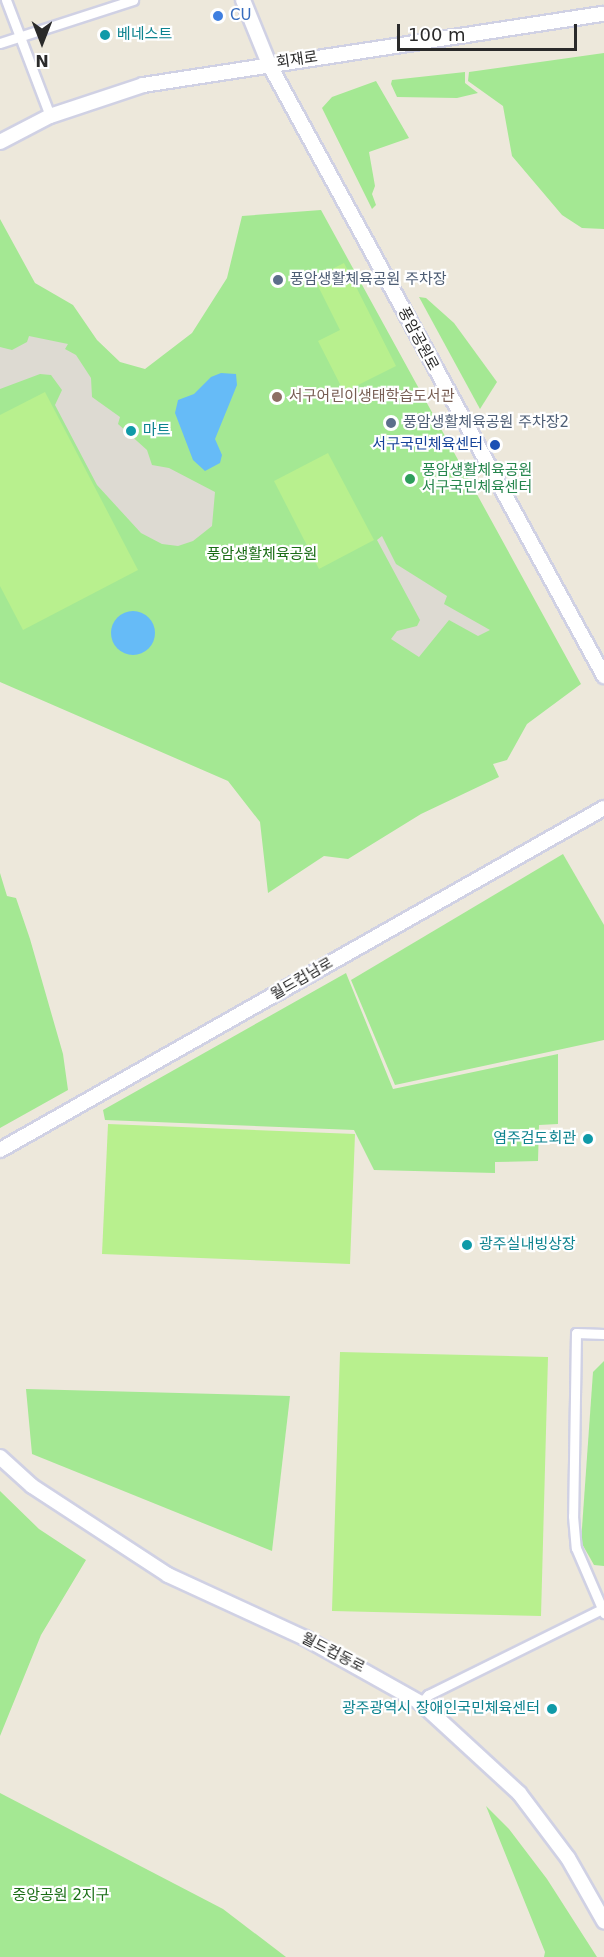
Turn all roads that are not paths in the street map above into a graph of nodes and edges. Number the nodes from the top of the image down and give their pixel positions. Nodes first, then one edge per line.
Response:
1 (6, 0) edge
2 (133, 0) edge
3 (243, 0) edge
4 (604, 15) edge
5 (18, 34) junction
6 (0, 43) edge
7 (269, 64) junction
8 (50, 116) junction
9 (0, 142) edge
10 (604, 676) edge
11 (604, 808) edge
12 (0, 1150) edge
13 (604, 1334) edge
14 (0, 1457) edge
15 (603, 1611) edge
16 (421, 1703) junction
17 (604, 1921) edge

1 - 5 street
2 - 5 street
3 - 7 street, 풍암공원로
4 - 7 street, 회재로
5 - 6 street
5 - 8 street
7 - 8 street, 회재로
7 - 10 street, 풍암공원로
8 - 9 street, 회재로
11 - 12 street, 월드컵남로
13 - 15 street
14 - 16 street, 월드컵동로
15 - 16 street
16 - 17 street, 월드컵동로

